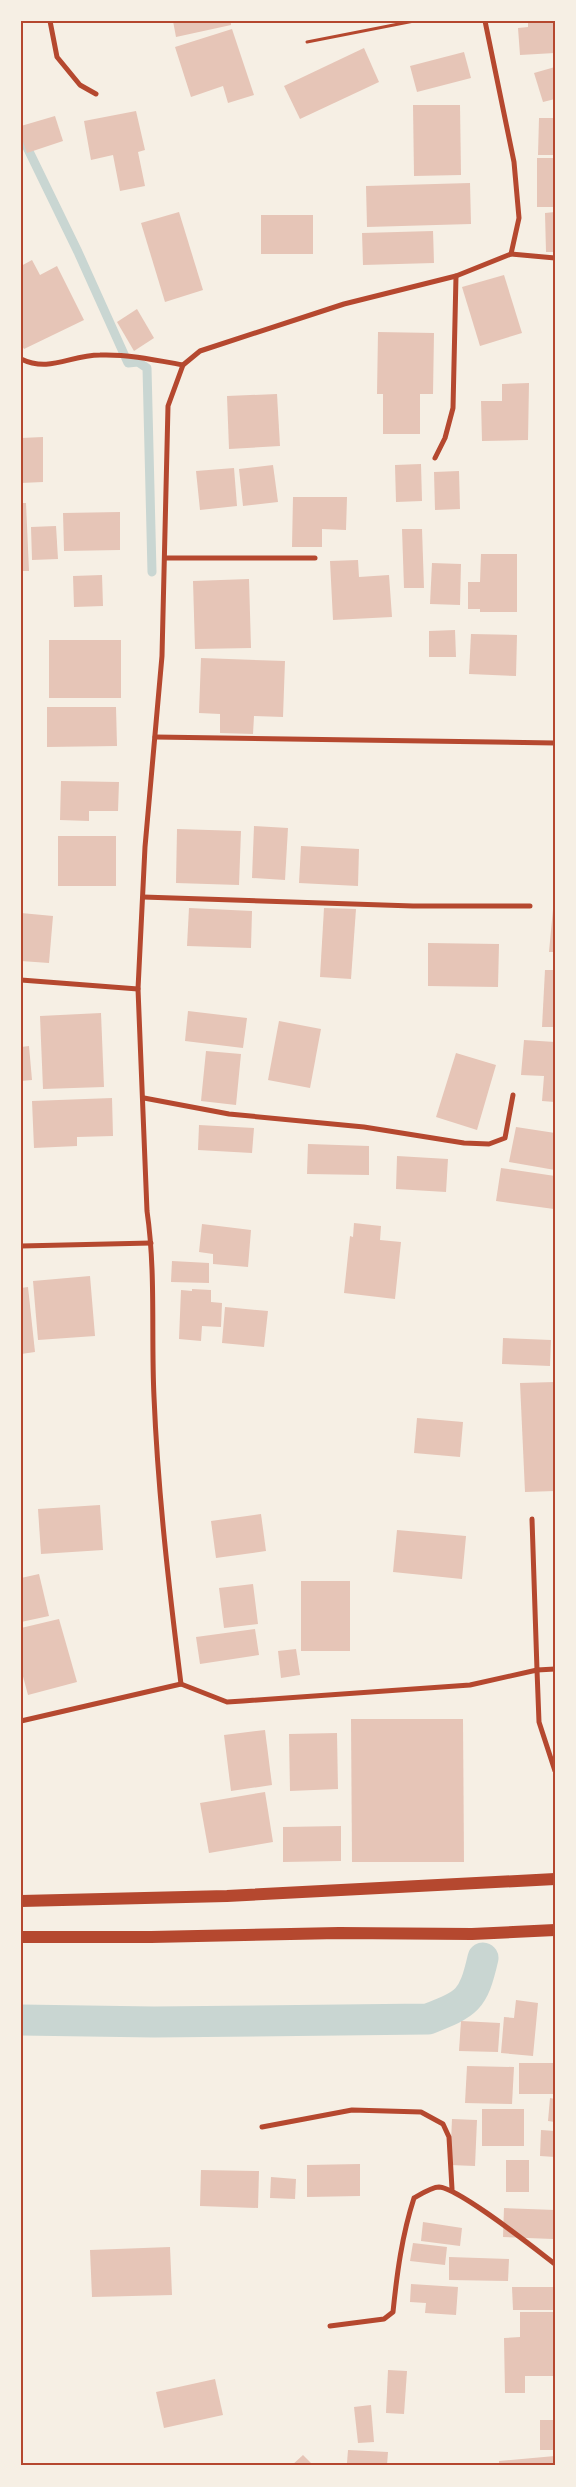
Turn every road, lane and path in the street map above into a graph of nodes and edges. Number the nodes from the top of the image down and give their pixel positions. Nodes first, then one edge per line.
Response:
1 (50, 21) edge
2 (414, 21) edge
3 (485, 21) edge
4 (307, 42) dead end
5 (96, 94) dead end
6 (511, 254) junction
7 (555, 258) edge
8 (456, 276) junction
9 (21, 359) edge
10 (183, 365) junction
11 (435, 458) dead end
12 (164, 558) junction
13 (315, 558) dead end
14 (155, 737) junction
15 (555, 742) edge
16 (143, 897) junction
17 (530, 906) dead end
18 (21, 980) edge
19 (138, 990) junction
20 (513, 1095) dead end
21 (144, 1098) junction
22 (152, 1243) junction
23 (21, 1246) edge
24 (532, 1519) dead end
25 (555, 1668) edge
26 (537, 1670) junction
27 (180, 1684) junction
28 (21, 1721) edge
29 (555, 1771) edge
30 (555, 1879) edge
31 (21, 1901) edge
32 (555, 1930) edge
33 (21, 1937) edge
34 (262, 2127) dead end
35 (452, 2190) junction
36 (555, 2264) edge
37 (330, 2326) dead end

1 - 5 street
2 - 4 path
3 - 6 street
6 - 7 street
6 - 8 street
8 - 10 street
8 - 11 street
9 - 10 street
10 - 12 street
12 - 13 street
12 - 14 street
14 - 15 street
14 - 16 street
16 - 17 street
16 - 19 street
18 - 19 street
19 - 21 street
20 - 21 street
21 - 22 street
22 - 23 street
22 - 27 street
24 - 26 street
25 - 26 street
26 - 27 street
26 - 29 street
27 - 28 street
30 - 31 main road
32 - 33 main road
34 - 35 street
35 - 36 street
35 - 37 street

